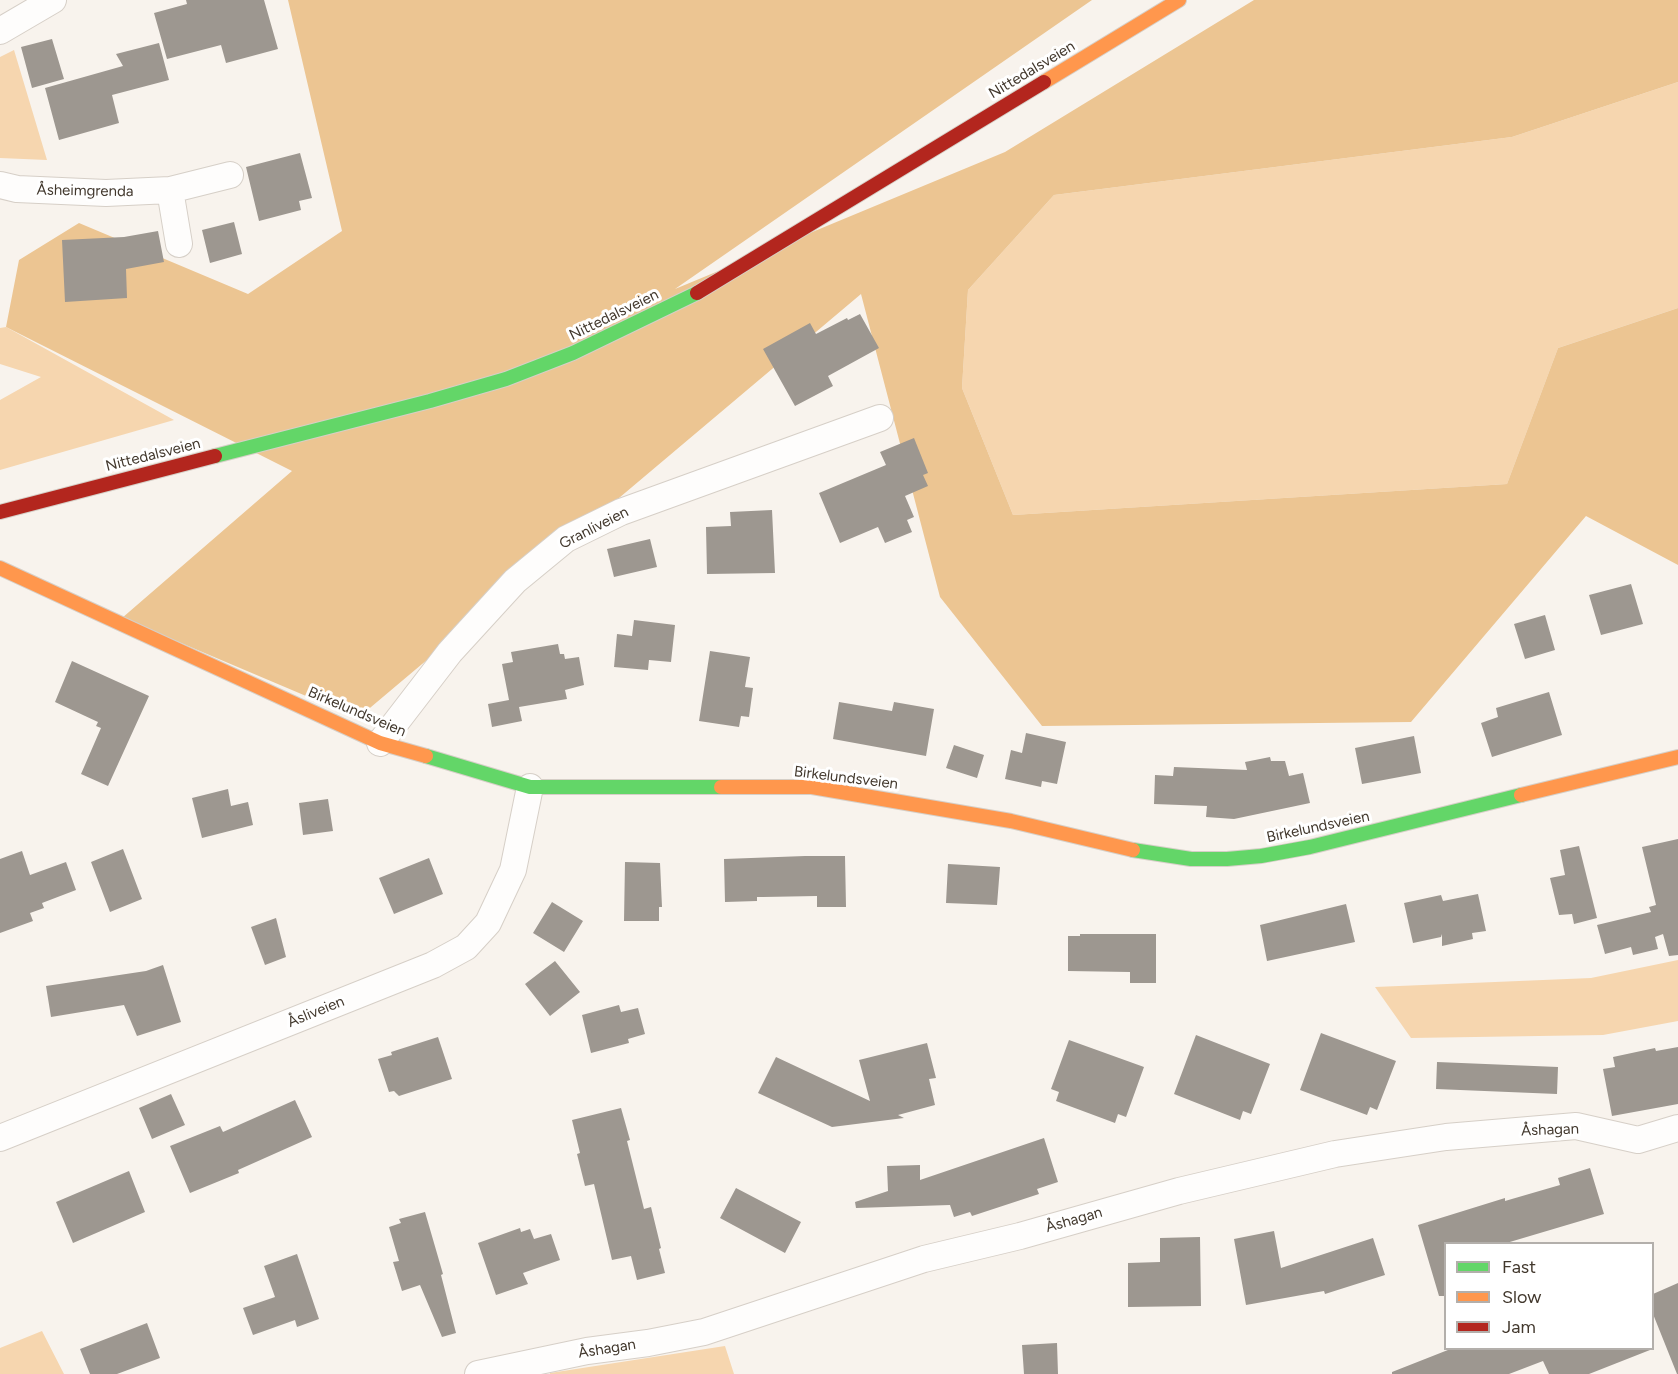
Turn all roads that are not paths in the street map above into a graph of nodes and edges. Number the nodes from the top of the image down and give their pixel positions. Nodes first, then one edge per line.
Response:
1 (53, 0) edge
2 (1179, 0) edge
3 (0, 32) edge
4 (230, 175) dead end
5 (0, 185) edge
6 (170, 190) junction
7 (179, 244) dead end
8 (880, 418) dead end
9 (0, 512) edge
10 (0, 568) edge
11 (380, 743) junction
12 (1678, 757) edge
13 (530, 787) junction
14 (1678, 1128) edge
15 (0, 1138) edge
16 (478, 1374) edge

1 - 3 street
2 - 9 street, Nittedalsveien
4 - 6 street, Åsheimgrenda
5 - 6 street, Åsheimgrenda
6 - 7 street
8 - 11 street, Granliveien
10 - 11 street, Birkelundsveien
11 - 13 street, Birkelundsveien
12 - 13 street, Birkelundsveien
13 - 15 street, Åsliveien
14 - 16 street, Åshagan

